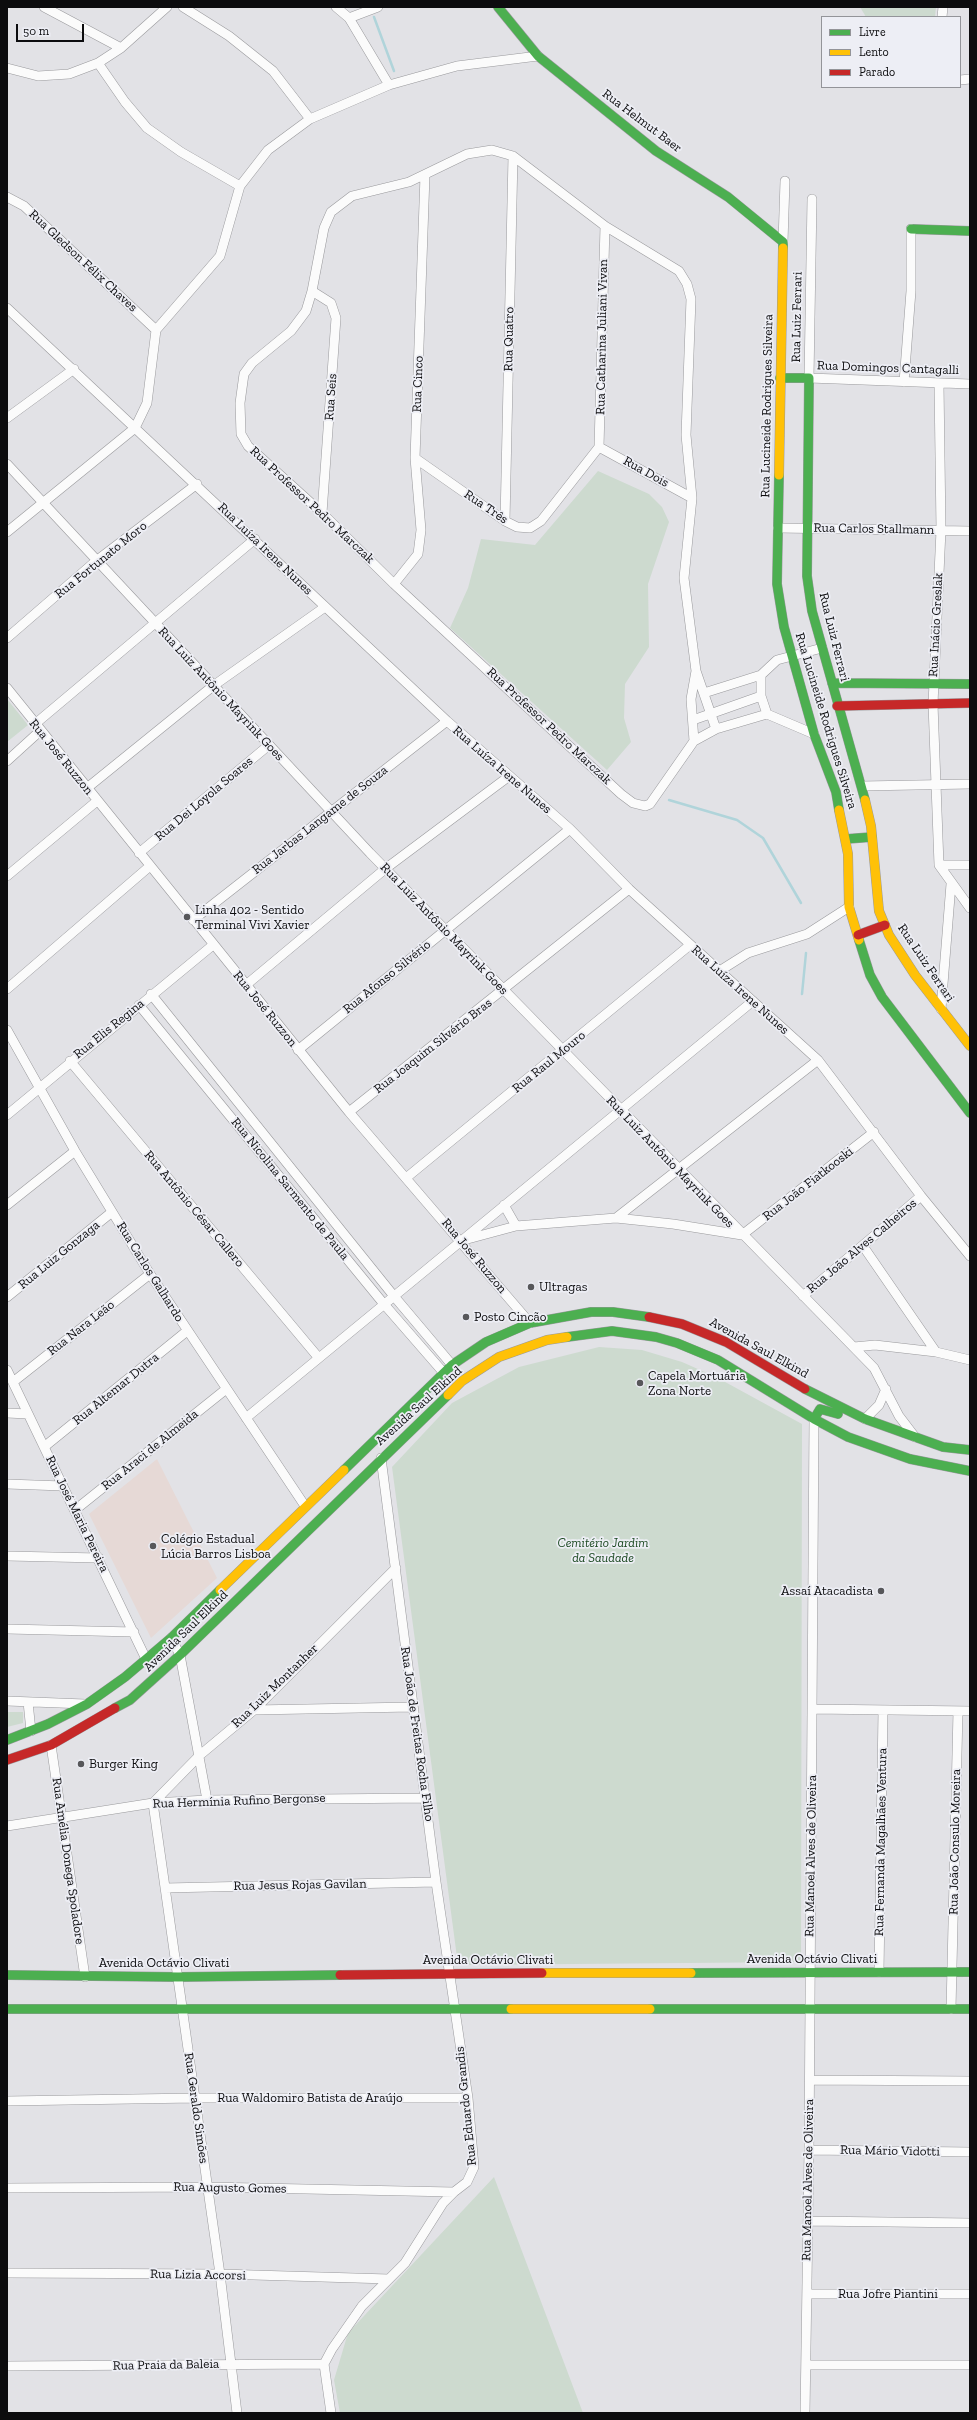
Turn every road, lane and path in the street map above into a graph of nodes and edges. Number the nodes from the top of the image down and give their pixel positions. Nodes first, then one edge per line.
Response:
1 (44, 7) edge
2 (167, 7) edge
3 (183, 7) edge
4 (336, 7) edge
5 (378, 7) edge
6 (498, 7) edge
7 (349, 18) junction
8 (121, 48) junction
9 (538, 56) junction
10 (98, 63) junction
11 (7, 68) edge
12 (389, 85) junction
13 (310, 119) junction
14 (513, 156) junction
15 (425, 175) junction
16 (785, 181) dead end
17 (240, 186) junction
18 (7, 197) edge
19 (812, 200) dead end
20 (605, 226) junction
21 (970, 231) edge
22 (783, 242) junction
23 (312, 291) junction
24 (7, 308) edge
25 (156, 330) junction
26 (74, 369) junction
27 (780, 378) junction
28 (809, 378) junction
29 (904, 382) junction
30 (939, 384) junction
31 (970, 384) edge
32 (7, 418) edge
33 (135, 428) junction
34 (600, 447) junction
35 (415, 458) junction
36 (7, 464) edge
37 (197, 484) junction
38 (692, 498) junction
39 (42, 503) junction
40 (322, 513) junction
41 (505, 521) junction
42 (778, 528) junction
43 (808, 529) junction
44 (940, 530) junction
45 (970, 531) edge
46 (7, 532) edge
47 (255, 539) junction
48 (96, 561) junction
49 (394, 584) junction
50 (325, 607) junction
51 (155, 624) junction
52 (7, 638) edge
53 (822, 648) junction
54 (792, 656) junction
55 (696, 671) junction
56 (760, 675) junction
57 (832, 683) junction
58 (933, 684) junction
59 (970, 684) edge
60 (213, 686) junction
61 (7, 688) edge
62 (704, 693) junction
63 (760, 696) junction
64 (970, 703) edge
65 (933, 704) junction
66 (837, 706) junction
67 (711, 714) junction
68 (767, 714) junction
69 (693, 720) junction
70 (447, 721) junction
71 (38, 728) junction
72 (716, 729) junction
73 (814, 734) junction
74 (694, 741) junction
75 (269, 745) junction
76 (7, 761) edge
77 (508, 777) junction
78 (936, 784) junction
79 (970, 784) edge
80 (862, 786) junction
81 (87, 788) junction
82 (97, 801) junction
83 (330, 811) junction
84 (570, 829) junction
85 (872, 837) junction
86 (846, 839) junction
87 (139, 853) junction
88 (939, 865) junction
89 (970, 865) edge
90 (150, 866) junction
91 (385, 869) junction
92 (7, 876) edge
93 (951, 884) junction
94 (629, 889) junction
95 (849, 907) junction
96 (970, 908) edge
97 (193, 920) junction
98 (885, 925) junction
99 (444, 930) junction
100 (858, 935) junction
101 (690, 944) junction
102 (213, 945) junction
103 (721, 970) junction
104 (246, 984) junction
105 (7, 989) edge
106 (503, 991) junction
107 (151, 994) junction
108 (753, 1001) junction
109 (139, 1005) junction
110 (941, 1009) junction
111 (7, 1030) edge
112 (15, 1044) junction
113 (970, 1046) edge
114 (7, 1050) edge
115 (298, 1050) junction
116 (562, 1052) junction
117 (818, 1060) junction
118 (70, 1061) junction
119 (38, 1087) junction
120 (619, 1110) junction
121 (349, 1112) junction
122 (970, 1113) edge
123 (7, 1114) edge
124 (874, 1132) junction
125 (75, 1151) junction
126 (678, 1171) junction
127 (406, 1178) junction
128 (921, 1196) junction
129 (7, 1205) edge
130 (504, 1205) junction
131 (112, 1212) junction
132 (616, 1218) junction
133 (516, 1226) junction
134 (742, 1235) junction
135 (461, 1240) junction
136 (863, 1246) junction
137 (970, 1256) edge
138 (150, 1274) junction
139 (393, 1295) junction
140 (803, 1296) junction
141 (7, 1297) edge
142 (384, 1303) junction
143 (530, 1323) junction
144 (187, 1331) junction
145 (854, 1348) junction
146 (936, 1352) junction
147 (318, 1357) junction
148 (499, 1357) junction
149 (970, 1360) edge
150 (452, 1364) junction
151 (7, 1370) edge
152 (443, 1372) junction
153 (13, 1382) junction
154 (886, 1389) junction
155 (225, 1390) junction
156 (7, 1413) edge
157 (28, 1414) junction
158 (246, 1418) junction
159 (400, 1418) junction
160 (814, 1419) junction
161 (865, 1419) junction
162 (915, 1438) junction
163 (44, 1447) junction
164 (970, 1450) edge
165 (381, 1458) junction
166 (970, 1470) edge
167 (7, 1484) edge
168 (63, 1486) junction
169 (304, 1506) junction
170 (75, 1510) junction
171 (7, 1556) edge
172 (99, 1558) junction
173 (396, 1568) junction
174 (7, 1629) edge
175 (134, 1632) junction
176 (170, 1638) junction
177 (180, 1656) junction
178 (146, 1659) junction
179 (7, 1701) edge
180 (28, 1702) junction
181 (87, 1704) junction
182 (412, 1707) junction
183 (812, 1709) junction
184 (254, 1710) junction
185 (883, 1711) junction
186 (958, 1711) junction
187 (970, 1711) edge
188 (31, 1731) junction
189 (7, 1740) edge
190 (51, 1745) junction
191 (200, 1755) junction
192 (7, 1760) edge
193 (426, 1798) junction
194 (207, 1800) junction
195 (153, 1803) junction
196 (62, 1816) junction
197 (7, 1826) edge
198 (436, 1882) junction
199 (165, 1888) junction
200 (810, 1972) junction
201 (879, 1972) junction
202 (952, 1972) junction
203 (970, 1972) edge
204 (451, 1973) junction
205 (7, 1976) edge
206 (85, 1977) junction
207 (178, 1977) junction
208 (7, 2009) edge
209 (455, 2009) junction
210 (810, 2009) junction
211 (951, 2009) junction
212 (970, 2009) edge
213 (182, 2010) junction
214 (810, 2080) junction
215 (970, 2081) edge
216 (195, 2098) junction
217 (468, 2098) junction
218 (7, 2100) edge
219 (809, 2150) junction
220 (970, 2152) edge
221 (207, 2187) junction
222 (7, 2188) edge
223 (454, 2192) junction
224 (808, 2221) junction
225 (970, 2223) edge
226 (7, 2273) edge
227 (220, 2274) junction
228 (389, 2279) junction
229 (807, 2294) junction
230 (970, 2294) edge
231 (231, 2364) junction
232 (324, 2364) junction
233 (806, 2365) junction
234 (970, 2365) edge
235 (7, 2366) edge
236 (237, 2413) edge
237 (331, 2413) edge
238 (805, 2413) edge

1 - 8 street
2 - 8 street
3 - 13 street
4 - 7 street
5 - 7 street
6 - 9 street, Rua Helmut Baer
7 - 12 street
8 - 10 street
9 - 12 street
9 - 22 street, Rua Helmut Baer
10 - 11 street
10 - 17 street
12 - 13 street
13 - 17 street
14 - 15 street, Rua Professor Pedro Marczak
14 - 20 street, Rua Professor Pedro Marczak
14 - 41 street, Rua Quatro
15 - 23 street, Rua Professor Pedro Marczak
15 - 35 street, Rua Cinco
16 - 22 street, Rua Lucineide Rodrigues Silveira
17 - 25 street
18 - 25 street, Rua Gledson Félix Chaves
19 - 28 street, Rua Luiz Ferrari
20 - 34 street, Rua Catharina Juliani Vivan
20 - 38 street, Rua Professor Pedro Marczak
21 - 29 street
22 - 27 street, Rua Lucineide Rodrigues Silveira
23 - 40 street, Rua Seis
23 - 40 street, Rua Professor Pedro Marczak
24 - 26 street, Rua Luíza Irene Nunes
25 - 33 street
26 - 32 street
26 - 33 street, Rua Luíza Irene Nunes
27 - 28 street, Rua Domingos Cantagalli
27 - 42 street, Rua Lucineide Rodrigues Silveira
28 - 29 street, Rua Domingos Cantagalli
28 - 43 street, Rua Luiz Ferrari
29 - 30 street, Rua Domingos Cantagalli
30 - 31 street, Rua Domingos Cantagalli
30 - 44 street, Rua Inácio Greslak
33 - 37 street, Rua Luíza Irene Nunes
33 - 39 street
34 - 38 street, Rua Dois
34 - 41 street, Rua Três
35 - 41 street, Rua Três
35 - 49 street, Rua Cinco
36 - 39 street, Rua Luiz Antônio Mayrink Goes
37 - 47 street, Rua Luíza Irene Nunes
37 - 48 street, Rua Fortunato Moro
38 - 55 street, Rua Professor Pedro Marczak
39 - 46 street
39 - 48 street, Rua Luiz Antônio Mayrink Goes
40 - 49 street, Rua Professor Pedro Marczak
42 - 43 street, Rua Carlos Stallmann
42 - 54 street, Rua Lucineide Rodrigues Silveira
43 - 44 street, Rua Carlos Stallmann
43 - 53 street, Rua Luiz Ferrari
44 - 45 street, Rua Carlos Stallmann
44 - 58 street, Rua Inácio Greslak
47 - 50 street, Rua Luíza Irene Nunes
47 - 51 street
48 - 51 street, Rua Luiz Antônio Mayrink Goes
48 - 52 street, Rua Fortunato Moro
49 - 74 street, Rua Professor Pedro Marczak
50 - 60 street
50 - 70 street, Rua Luíza Irene Nunes
51 - 60 street, Rua Luiz Antônio Mayrink Goes
51 - 71 street
53 - 54 street
53 - 57 street, Rua Luiz Ferrari
54 - 56 street
54 - 73 street, Rua Lucineide Rodrigues Silveira
55 - 62 street
55 - 69 street, Rua Professor Pedro Marczak
56 - 62 street
56 - 63 street
57 - 58 street
57 - 66 street, Rua Luiz Ferrari
58 - 59 street
58 - 65 street, Rua Inácio Greslak
60 - 75 street, Rua Luiz Antônio Mayrink Goes
60 - 81 street
61 - 71 street, Rua José Ruzzon
62 - 67 street
63 - 67 street
63 - 68 street
64 - 65 street
65 - 66 street
65 - 78 street, Rua Inácio Greslak
66 - 80 street, Rua Luiz Ferrari
67 - 69 street
67 - 72 street
68 - 72 street
68 - 73 street
69 - 74 street, Rua Professor Pedro Marczak
70 - 77 street, Rua Luíza Irene Nunes
70 - 83 street, Rua Jarbas Langame de Souza
71 - 76 street
71 - 81 street, Rua José Ruzzon
72 - 74 street
73 - 86 street, Rua Lucineide Rodrigues Silveira
75 - 83 street, Rua Luiz Antônio Mayrink Goes
75 - 87 street, Rua Dei Loyola Soares
77 - 84 street, Rua Luíza Irene Nunes
77 - 91 street
78 - 79 street
78 - 80 street
78 - 88 street, Rua Inácio Greslak
80 - 85 street, Rua Luiz Ferrari
81 - 82 street, Rua José Ruzzon
82 - 87 street, Rua José Ruzzon
82 - 92 street
83 - 91 street, Rua Luiz Antônio Mayrink Goes
83 - 97 street, Rua Jarbas Langame de Souza
84 - 94 street, Rua Luíza Irene Nunes
84 - 99 street, Rua Afonso Silvério
85 - 86 street
85 - 98 street, Rua Luiz Ferrari
86 - 95 street, Rua Lucineide Rodrigues Silveira
87 - 90 street, Rua José Ruzzon
88 - 89 street
88 - 93 street
90 - 97 street, Rua José Ruzzon
90 - 105 street
91 - 99 street, Rua Luiz Antônio Mayrink Goes
91 - 104 street
93 - 96 street
93 - 110 street
94 - 101 street, Rua Luíza Irene Nunes
94 - 106 street, Rua Joaquim Silvério Bras
95 - 100 street, Rua Lucineide Rodrigues Silveira
95 - 103 street
97 - 102 street, Rua José Ruzzon
98 - 100 street
98 - 110 street, Rua Luiz Ferrari
99 - 106 street, Rua Luiz Antônio Mayrink Goes
99 - 115 street, Rua Afonso Silvério
100 - 122 street, Rua Lucineide Rodrigues Silveira
101 - 103 street, Rua Luíza Irene Nunes
101 - 116 street, Rua Raul Mouro
102 - 104 street, Rua José Ruzzon
102 - 107 street, Rua Elis Regina
103 - 108 street, Rua Luíza Irene Nunes
104 - 115 street, Rua José Ruzzon
106 - 116 street, Rua Luiz Antônio Mayrink Goes
106 - 121 street, Rua Joaquim Silvério Bras
107 - 109 street, Rua Elis Regina
107 - 139 street, Rua Nicolina Sarmento de Paula
108 - 117 street, Rua Luíza Irene Nunes
108 - 120 street
109 - 118 street, Rua Elis Regina
109 - 142 street, Rua Nicolina Sarmento de Paula
110 - 113 street, Rua Luiz Ferrari
111 - 112 street, Rua Carlos Galhardo
112 - 114 street
112 - 119 street, Rua Carlos Galhardo
115 - 121 street, Rua José Ruzzon
116 - 120 street, Rua Luiz Antônio Mayrink Goes
116 - 127 street, Rua Raul Mouro
117 - 124 street, Rua Luíza Irene Nunes
117 - 126 street
118 - 119 street, Rua Elis Regina
118 - 147 street, Rua Antônio César Callero
119 - 123 street, Rua Elis Regina
119 - 125 street, Rua Carlos Galhardo
120 - 126 street, Rua Luiz Antônio Mayrink Goes
120 - 130 street
121 - 127 street, Rua José Ruzzon
124 - 128 street, Rua Luíza Irene Nunes
124 - 134 street, Rua João Fiatkooski
125 - 129 street
125 - 131 street, Rua Carlos Galhardo
126 - 132 street
126 - 134 street, Rua Luiz Antônio Mayrink Goes
127 - 135 street, Rua José Ruzzon
128 - 136 street, Rua João Alves Calheiros
128 - 137 street, Rua Luíza Irene Nunes
130 - 133 street
130 - 135 street
131 - 138 street, Rua Carlos Galhardo
131 - 141 street, Rua Luiz Gonzaga
132 - 133 street
132 - 134 street
133 - 135 street
134 - 140 street, Rua Luiz Antônio Mayrink Goes
135 - 139 street
135 - 143 street, Rua José Ruzzon
136 - 140 street, Rua João Alves Calheiros
136 - 146 street
138 - 144 street, Rua Carlos Galhardo
138 - 153 street, Rua Nara Leão
139 - 142 street
139 - 150 street, Rua Nicolina Sarmento de Paula
140 - 145 street, Rua Luiz Antônio Mayrink Goes
142 - 147 street
142 - 152 street, Rua Nicolina Sarmento de Paula
143 - 148 street
143 - 150 street, Avenida Saul Elkind
143 - 161 street, Avenida Saul Elkind
144 - 155 street, Rua Carlos Galhardo
144 - 163 street, Rua Altemar Dutra
145 - 146 street
145 - 154 street, Rua Luiz Antônio Mayrink Goes
146 - 149 street
147 - 158 street
148 - 160 street, Avenida Saul Elkind
148 - 165 street, Avenida Saul Elkind
150 - 152 street, Avenida Saul Elkind
151 - 153 street, Rua José Maria Pereira
152 - 159 street, Avenida Saul Elkind
153 - 157 street, Rua José Maria Pereira
154 - 161 street
154 - 162 street, Rua Luiz Antônio Mayrink Goes
155 - 158 street, Rua Carlos Galhardo
155 - 170 street, Rua Araci de Almeida
156 - 157 street
157 - 163 street, Rua José Maria Pereira
158 - 169 street, Rua Carlos Galhardo
159 - 165 street
159 - 169 street, Avenida Saul Elkind
160 - 161 street
160 - 166 street, Avenida Saul Elkind
160 - 183 street, Rua Manoel Alves de Oliveira
161 - 162 street, Avenida Saul Elkind
162 - 164 street, Avenida Saul Elkind
163 - 168 street, Rua José Maria Pereira
165 - 173 street, Rua João de Freitas Rocha Filho
165 - 177 street, Avenida Saul Elkind
167 - 168 street
168 - 170 street, Rua José Maria Pereira
169 - 176 street, Avenida Saul Elkind
170 - 172 street, Rua José Maria Pereira
171 - 172 street
172 - 175 street, Rua José Maria Pereira
173 - 182 street, Rua João de Freitas Rocha Filho
173 - 184 street, Rua Luiz Montanher
174 - 175 street
175 - 178 street, Rua José Maria Pereira
176 - 177 street
176 - 178 street, Avenida Saul Elkind
177 - 190 street, Avenida Saul Elkind
177 - 191 street
178 - 181 street, Avenida Saul Elkind
179 - 180 street
180 - 181 street
180 - 188 street
181 - 188 street, Avenida Saul Elkind
182 - 184 street
182 - 193 street, Rua João de Freitas Rocha Filho
183 - 185 street
183 - 200 street, Rua Manoel Alves de Oliveira
184 - 191 street, Rua Luiz Montanher
185 - 186 street
185 - 201 street, Rua Fernanda Magalhães Ventura
186 - 187 street
186 - 202 street, Rua João Consulo Moreira
188 - 189 street, Avenida Saul Elkind
190 - 192 street, Avenida Saul Elkind
190 - 196 street, Rua Amélia Donega Spoladore
191 - 194 street
191 - 195 street, Rua Luiz Montanher
193 - 194 street, Rua Hermínia Rufino Bergonse
193 - 198 street, Rua João de Freitas Rocha Filho
194 - 195 street, Rua Hermínia Rufino Bergonse
195 - 196 street, Rua Hermínia Rufino Bergonse
195 - 199 street, Rua Geraldo Simões
196 - 197 street, Rua Hermínia Rufino Bergonse
196 - 206 street, Rua Amélia Donega Spoladore
198 - 199 street, Rua Jesus Rojas Gavilan
198 - 204 street, Rua João de Freitas Rocha Filho
199 - 207 street, Rua Geraldo Simões
200 - 201 street, Avenida Octávio Clivati
200 - 204 street, Avenida Octávio Clivati
200 - 210 street, Rua Manoel Alves de Oliveira
201 - 202 street, Avenida Octávio Clivati
202 - 203 street, Avenida Octávio Clivati
202 - 211 street, Rua João Consulo Moreira
204 - 207 street, Avenida Octávio Clivati
204 - 209 street, Rua João de Freitas Rocha Filho
205 - 206 street, Avenida Octávio Clivati
206 - 207 street, Avenida Octávio Clivati
207 - 213 street, Rua Geraldo Simões
208 - 213 street
209 - 210 street
209 - 213 street
209 - 217 street, Rua Eduardo Grandis
210 - 211 street
210 - 214 street, Rua Manoel Alves de Oliveira
211 - 212 street
213 - 216 street, Rua Geraldo Simões
214 - 215 street
214 - 219 street, Rua Manoel Alves de Oliveira
216 - 217 street, Rua Waldomiro Batista de Araújo
216 - 218 street, Rua Waldomiro Batista de Araújo
216 - 221 street, Rua Geraldo Simões
217 - 223 street, Rua Eduardo Grandis
219 - 220 street, Rua Mário Vidotti
219 - 224 street, Rua Manoel Alves de Oliveira
221 - 222 street, Rua Augusto Gomes
221 - 223 street, Rua Augusto Gomes
221 - 227 street, Rua Geraldo Simões
223 - 228 street, Rua Eduardo Grandis
224 - 225 street
224 - 229 street, Rua Manoel Alves de Oliveira
226 - 227 street, Rua Lizia Accorsi
227 - 228 street, Rua Lizia Accorsi
227 - 231 street, Rua Geraldo Simões
228 - 232 street, Rua Eduardo Grandis
229 - 230 street, Rua Jofre Piantini
229 - 233 street, Rua Manoel Alves de Oliveira
231 - 232 street, Rua Praia da Baleia
231 - 235 street, Rua Praia da Baleia
231 - 236 street, Rua Geraldo Simões
232 - 237 street
233 - 234 street
233 - 238 street, Rua Manoel Alves de Oliveira

